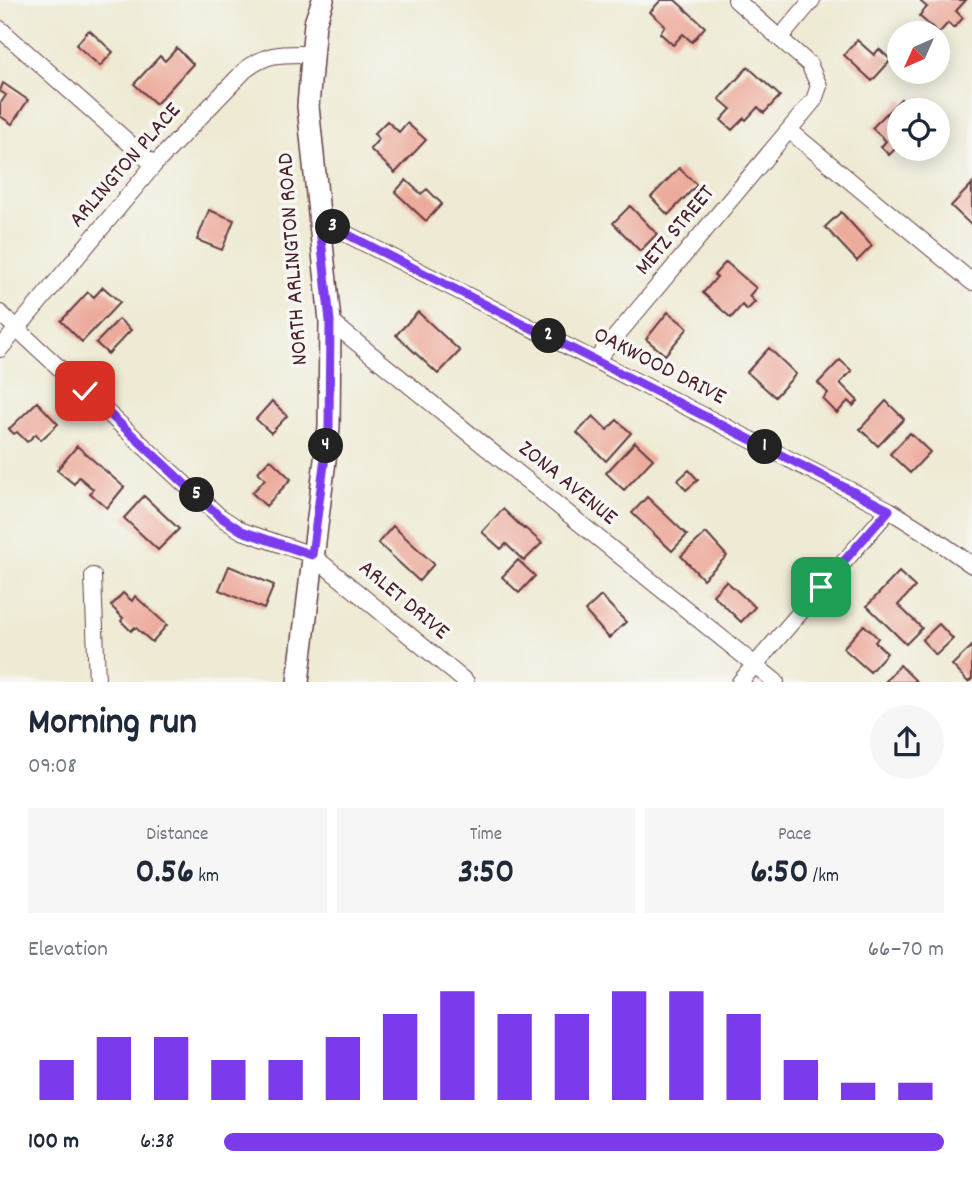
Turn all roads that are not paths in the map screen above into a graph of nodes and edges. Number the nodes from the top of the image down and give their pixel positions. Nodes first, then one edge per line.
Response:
1 (323, 0) edge
2 (736, 0) edge
3 (813, 0) edge
4 (0, 29) edge
5 (780, 38) junction
6 (311, 54) junction
7 (790, 131) junction
8 (154, 165) junction
9 (319, 220) junction
10 (972, 282) edge
11 (0, 313) edge
12 (330, 321) junction
13 (18, 328) junction
14 (0, 349) edge
15 (596, 360) junction
16 (889, 510) junction
17 (312, 555) junction
18 (972, 565) edge
19 (93, 576) dead end
20 (754, 665) junction
21 (97, 681) edge
22 (298, 681) edge
23 (466, 681) edge
24 (740, 681) edge
25 (776, 681) edge

1 - 6 main road, NORTH ARLINGTON ROAD
2 - 5 street
3 - 5 street
4 - 8 street
5 - 7 street, METZ STREET
6 - 8 street, ARLINGTON PLACE
6 - 9 main road, NORTH ARLINGTON ROAD
7 - 10 street
7 - 15 street, METZ STREET
8 - 13 street, ARLINGTON PLACE
9 - 12 main road, NORTH ARLINGTON ROAD
9 - 15 street, OAKWOOD DRIVE
11 - 13 street
12 - 17 main road, NORTH ARLINGTON ROAD
12 - 20 street, ZONA AVENUE
13 - 14 street, ARLINGTON PLACE
13 - 17 street
15 - 16 street, OAKWOOD DRIVE
16 - 18 street, OAKWOOD DRIVE
16 - 20 street
17 - 22 main road, NORTH ARLINGTON ROAD
17 - 23 street, ARLET DRIVE
19 - 21 street
20 - 24 street
20 - 25 street, ZONA AVENUE

